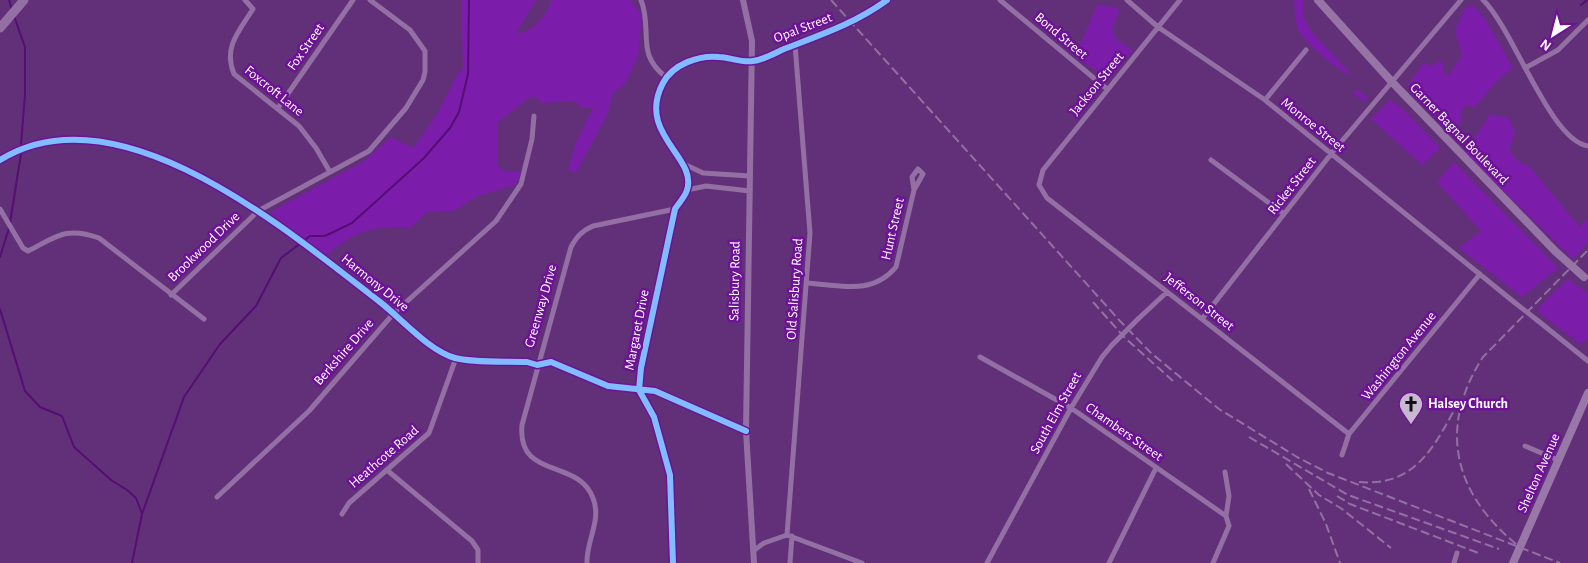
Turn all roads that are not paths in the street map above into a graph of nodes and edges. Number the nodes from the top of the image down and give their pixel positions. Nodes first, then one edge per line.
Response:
1 (24, 0) edge
2 (245, 0) edge
3 (353, 0) edge
4 (370, 0) edge
5 (641, 0) edge
6 (743, 0) edge
7 (887, 0) edge
8 (1000, 0) edge
9 (1127, 0) edge
10 (1180, 0) edge
11 (1318, 0) edge
12 (1461, 0) edge
13 (1483, 0) edge
14 (1588, 20) edge
15 (1158, 27) junction
16 (0, 28) edge
17 (795, 45) junction
18 (1306, 50) dead end
19 (753, 61) junction
20 (1525, 68) junction
21 (666, 77) junction
22 (1392, 82) junction
23 (1107, 89) junction
24 (1265, 100) junction
25 (278, 108) junction
26 (534, 116) dead end
27 (1588, 146) edge
28 (1331, 154) junction
29 (0, 160) edge
30 (1211, 160) dead end
31 (686, 165) junction
32 (330, 172) junction
33 (750, 176) junction
34 (1039, 185) joint
35 (687, 190) junction
36 (914, 190) dead end
37 (750, 191) junction
38 (0, 209) edge
39 (675, 209) junction
40 (258, 211) junction
41 (1284, 214) junction
42 (1480, 274) junction
43 (1586, 279) edge
44 (807, 283) junction
45 (1168, 292) junction
46 (172, 294) junction
47 (394, 313) junction
48 (204, 318) dead end
49 (1202, 319) junction
50 (456, 358) junction
51 (980, 358) dead end
52 (1588, 361) edge
53 (537, 365) junction
54 (639, 390) junction
55 (1588, 393) edge
56 (1071, 408) junction
57 (746, 431) junction
58 (1350, 434) junction
59 (1525, 446) dead end
60 (1342, 455) dead end
61 (1558, 460) junction
62 (1156, 468) junction
63 (388, 471) junction
64 (1226, 472) dead end
65 (217, 497) dead end
66 (342, 514) dead end
67 (1226, 516) junction
68 (790, 536) junction
69 (753, 551) junction
70 (1457, 552) dead end
71 (478, 563) edge
72 (587, 563) edge
73 (673, 563) edge
74 (754, 563) edge
75 (790, 563) edge
76 (862, 563) edge
77 (988, 563) edge
78 (1109, 563) edge
79 (1213, 563) edge
80 (1454, 563) edge
81 (1513, 563) edge

1 - 16 highway
2 - 25 street, Foxcroft Lane
3 - 25 street, Fox Street
4 - 32 street, Brookwood Drive
5 - 21 street
6 - 19 street, Salisbury Road
7 - 17 street, Opal Street
8 - 23 street, Bond Street
9 - 15 street, Monroe Street
10 - 15 street, Jackson Street
11 - 22 highway, Garner Bagnal Boulevard
12 - 22 street, Ricket Street
13 - 20 street
14 - 20 street
15 - 23 street, Jackson Street
15 - 24 street, Monroe Street
17 - 19 street, Opal Street
17 - 44 street, Old Salisbury Road
18 - 24 street
19 - 21 street
19 - 33 street, Salisbury Road
20 - 27 street
21 - 31 street
22 - 28 street, Ricket Street
22 - 43 highway, Garner Bagnal Boulevard, bridge
23 - 34 street, Jackson Street
24 - 28 street, Monroe Street
25 - 32 street, Foxcroft Lane
26 - 47 street, Berkshire Drive
28 - 41 street, Ricket Street
28 - 42 street, Monroe Street
29 - 40 street, Harmony Drive
30 - 41 street
31 - 33 street
31 - 35 street
32 - 40 street, Brookwood Drive
33 - 37 street, Salisbury Road
34 - 45 street, Jefferson Street
35 - 37 street
35 - 39 street, Margaret Drive
36 - 44 street, Hunt Street
37 - 57 street, Salisbury Road
38 - 46 street
39 - 53 street, Greenway Drive
39 - 54 street, Margaret Drive
40 - 46 street, Brookwood Drive
40 - 47 street, Harmony Drive
41 - 49 street, Ricket Street
42 - 52 street, Monroe Street, bridge
42 - 58 street, Washington Avenue
44 - 68 street, Old Salisbury Road
45 - 49 street, Jefferson Street
45 - 56 street, South Elm Street, bridge
46 - 48 street
47 - 50 street, Harmony Drive
47 - 65 street, Berkshire Drive
49 - 58 street, Jefferson Street
50 - 53 street, Harmony Drive
50 - 63 street, Heathcote Road
51 - 56 street, Chambers Street
53 - 54 street, Harmony Drive
53 - 72 street, Greenway Drive
54 - 57 street, Harmony Drive
54 - 73 street, Margaret Drive
55 - 61 main road, Shelton Avenue
56 - 62 street, Chambers Street
56 - 77 street, South Elm Street
57 - 69 street, Salisbury Road
58 - 60 street, Washington Avenue
59 - 61 street
61 - 81 main road, Shelton Avenue
62 - 67 street, Chambers Street
62 - 78 street
63 - 66 street, Heathcote Road
63 - 71 street
64 - 67 street
67 - 79 street
68 - 69 street
68 - 75 street, Old Salisbury Road
68 - 76 street
69 - 74 street, Salisbury Road
70 - 80 street

